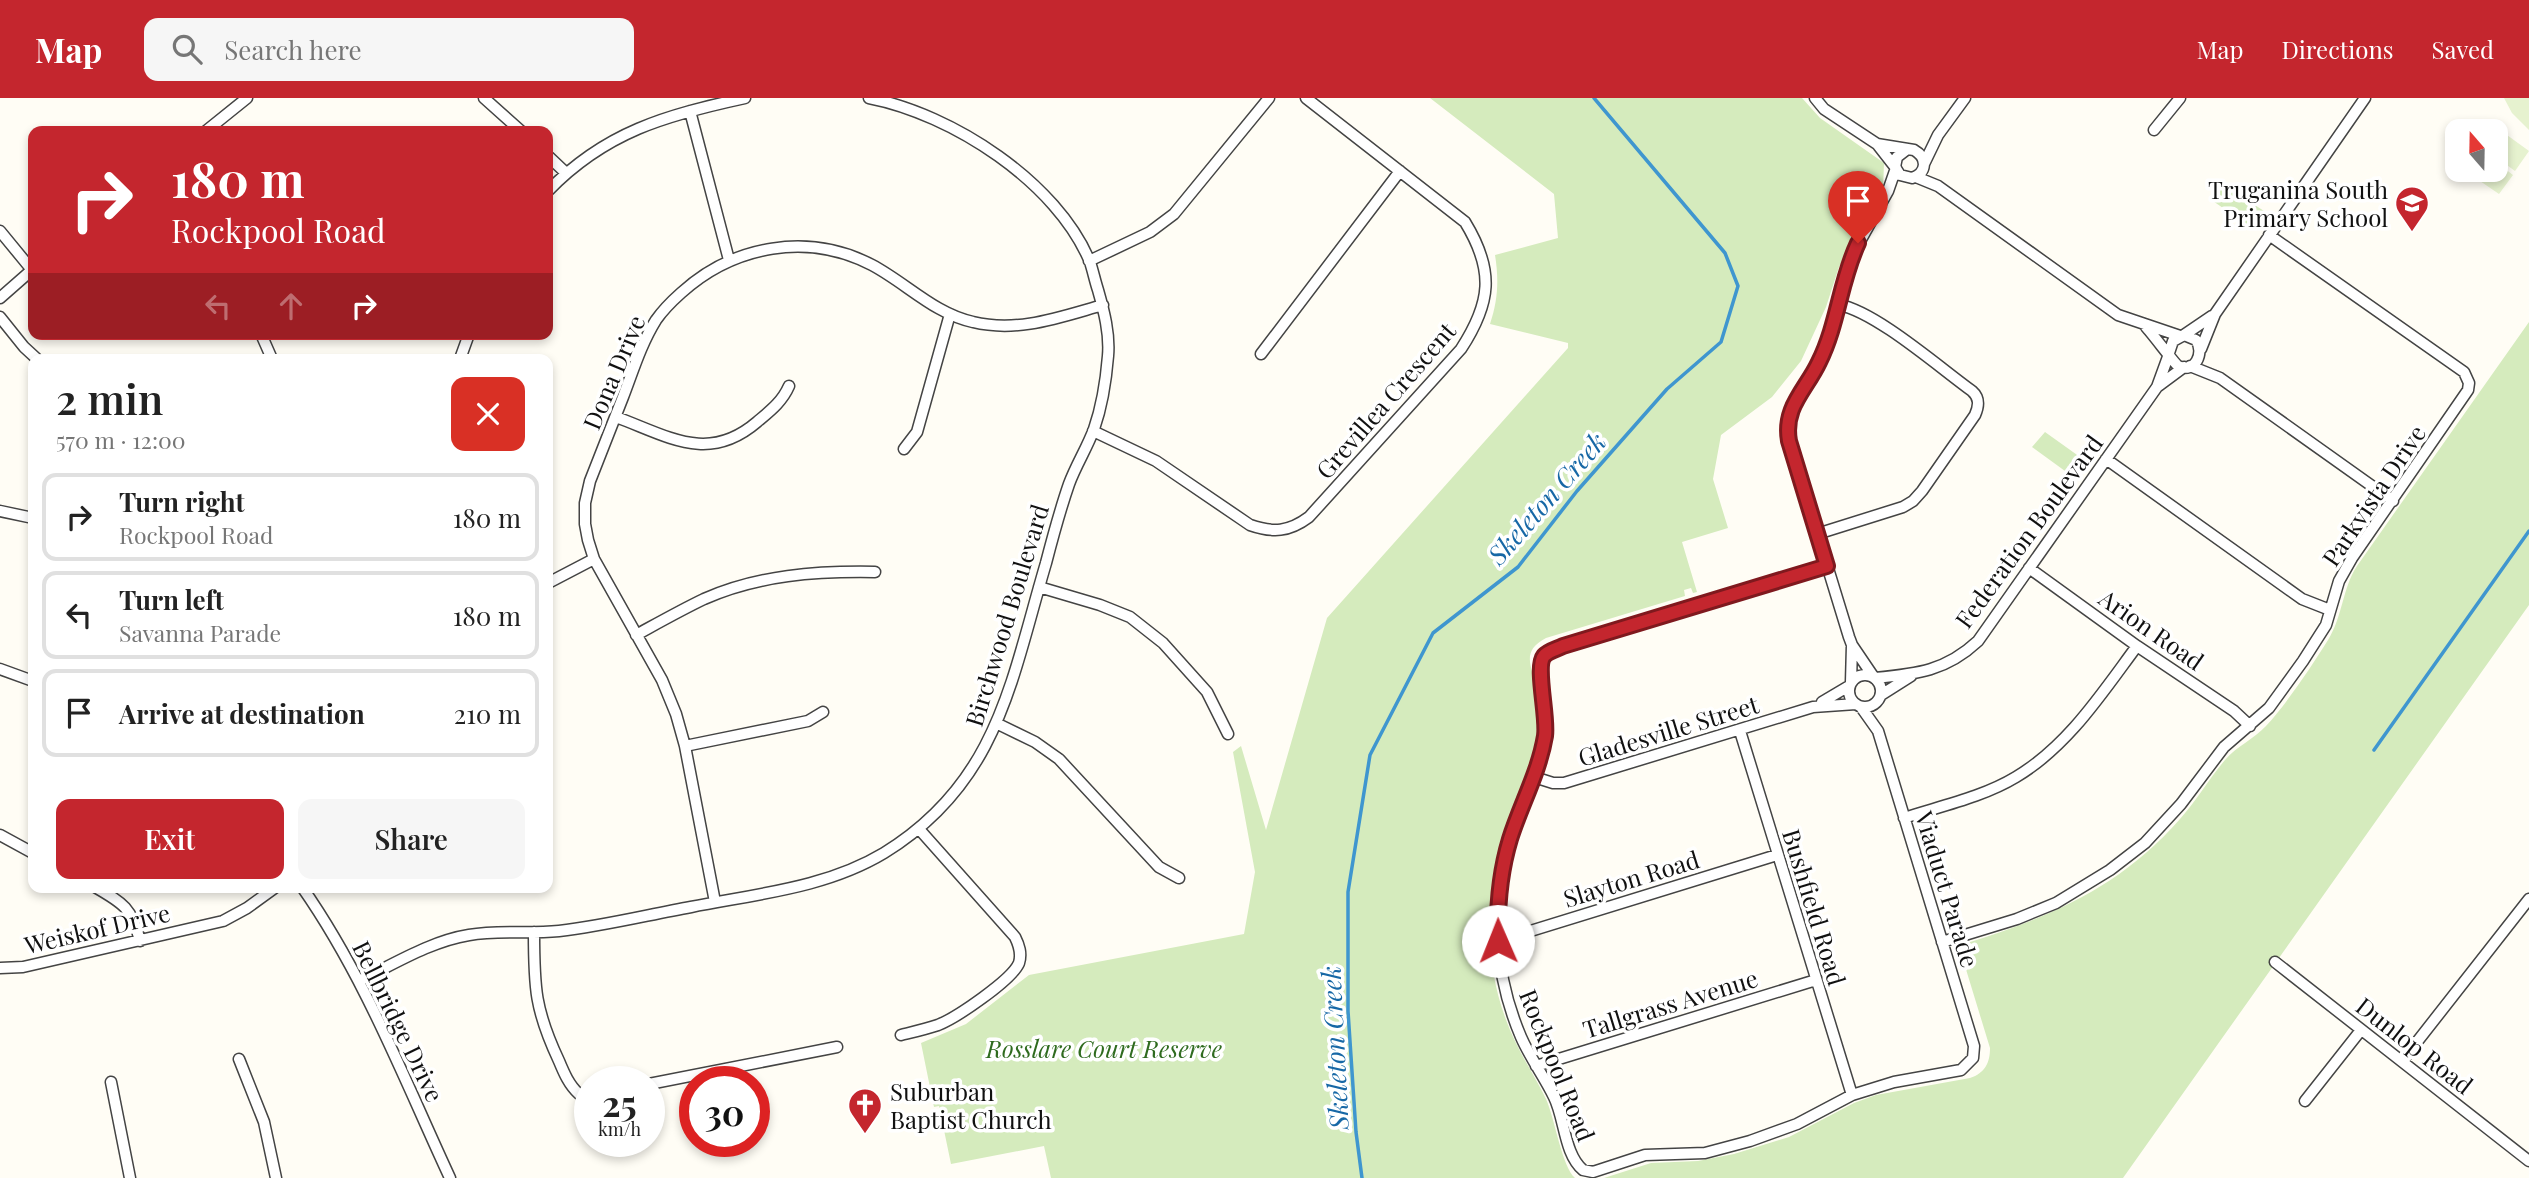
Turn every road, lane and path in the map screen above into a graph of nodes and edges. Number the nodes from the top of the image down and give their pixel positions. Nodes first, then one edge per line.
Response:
1 (247, 98) edge
2 (484, 98) edge
3 (745, 98) edge
4 (869, 98) edge
5 (1269, 98) edge
6 (1306, 98) edge
7 (1815, 98) edge
8 (1965, 98) edge
9 (2180, 98) edge
10 (2365, 98) edge
11 (690, 111) junction
12 (212, 126) edge
13 (515, 126) edge
14 (2154, 130) dead end
15 (1938, 135) junction
16 (1877, 144) junction
17 (1908, 150) junction
18 (553, 161) edge
19 (1924, 165) junction
20 (1895, 168) junction
21 (1401, 171) junction
22 (566, 173) junction
23 (1912, 178) junction
24 (553, 186) edge
25 (1938, 186) junction
26 (1888, 191) junction
27 (0, 231) edge
28 (2269, 235) junction
29 (729, 260) junction
30 (1089, 261) junction
31 (28, 264) edge
32 (28, 274) edge
33 (0, 298) edge
34 (1839, 305) junction
35 (1103, 306) junction
36 (950, 314) junction
37 (2215, 314) junction
38 (0, 317) edge
39 (2145, 325) junction
40 (2182, 335) junction
41 (2201, 349) junction
42 (2169, 353) junction
43 (32, 354) edge
44 (1261, 354) dead end
45 (2187, 367) junction
46 (2220, 378) junction
47 (789, 386) dead end
48 (2157, 387) junction
49 (616, 417) junction
50 (1093, 431) junction
51 (904, 449) dead end
52 (2106, 459) junction
53 (2393, 501) junction
54 (0, 511) edge
55 (28, 518) edge
56 (1816, 534) junction
57 (594, 559) junction
58 (1827, 566) junction
59 (2029, 568) junction
60 (875, 572) dead end
61 (553, 580) edge
62 (1038, 587) junction
63 (2330, 610) junction
64 (636, 635) junction
65 (1852, 645) junction
66 (2137, 646) junction
67 (0, 669) edge
68 (1914, 675) junction
69 (1874, 677) junction
70 (28, 679) edge
71 (1850, 684) junction
72 (1881, 696) junction
73 (1858, 705) junction
74 (1813, 707) junction
75 (823, 712) dead end
76 (998, 724) junction
77 (2250, 726) junction
78 (1740, 731) junction
79 (1878, 731) junction
80 (1228, 734) dead end
81 (685, 746) junction
82 (1534, 776) junction
83 (1904, 818) junction
84 (919, 829) junction
85 (0, 835) edge
86 (28, 850) edge
87 (1777, 855) junction
88 (1179, 878) dead end
89 (105, 893) edge
90 (268, 893) edge
91 (306, 893) edge
92 (2529, 899) edge
93 (715, 902) junction
94 (534, 932) junction
95 (140, 941) junction
96 (1498, 941) junction
97 (1942, 942) junction
98 (2275, 962) dead end
99 (0, 968) edge
100 (1816, 980) junction
101 (359, 981) junction
102 (2361, 1030) junction
103 (901, 1035) dead end
104 (837, 1047) dead end
105 (239, 1059) dead end
106 (1972, 1060) joint
107 (2402, 1061) junction
108 (1536, 1066) junction
109 (665, 1081) edge
110 (111, 1082) dead end
111 (574, 1087) edge
112 (1852, 1095) junction
113 (2305, 1101) dead end
114 (2529, 1161) edge
115 (130, 1178) edge
116 (276, 1178) edge
117 (448, 1178) edge

1 - 12 street
2 - 13 street
3 - 11 street
4 - 30 street, Birchwood Boulevard
5 - 30 street
6 - 21 street, Grevillea Crescent
7 - 16 street
8 - 15 street
9 - 14 street
10 - 28 street
11 - 22 street
11 - 29 street
15 - 17 street
15 - 19 street
16 - 17 street
16 - 20 street
17 - 19 street
17 - 20 street
18 - 22 street
19 - 23 street
19 - 25 street
20 - 23 street
20 - 26 street
21 - 44 street
21 - 50 street, Grevillea Crescent
22 - 24 street
23 - 25 street
23 - 26 street
25 - 39 street
26 - 34 street
27 - 31 street
28 - 37 street
28 - 53 street, Parkvista Drive
29 - 36 street, Dona Drive
29 - 49 street, Dona Drive
30 - 35 street, Birchwood Boulevard
32 - 33 street
34 - 56 street
34 - 56 street
35 - 36 street, Dona Drive
35 - 50 street, Birchwood Boulevard
36 - 51 street
37 - 40 street
37 - 41 street
38 - 43 street
39 - 40 street
39 - 42 street
40 - 41 street
40 - 42 street
41 - 45 street
41 - 46 street
42 - 45 street
42 - 48 street, Federation Boulevard
45 - 46 street
45 - 48 street, Federation Boulevard
46 - 53 street
47 - 49 street
48 - 52 street, Federation Boulevard
49 - 57 street, Dona Drive
50 - 62 street, Birchwood Boulevard
52 - 59 street, Federation Boulevard
52 - 63 street
53 - 63 street, Parkvista Drive
54 - 55 street
56 - 58 street
57 - 61 street
57 - 64 street, Dona Drive
58 - 65 street
58 - 82 street, Rockpool Road
59 - 66 street, Arion Road
59 - 68 street, Federation Boulevard
60 - 64 street
62 - 76 street, Birchwood Boulevard
62 - 80 street
63 - 77 street, Parkvista Drive
64 - 81 street, Dona Drive
65 - 69 street
65 - 71 street
66 - 77 street, Arion Road
66 - 83 street
67 - 70 street
68 - 69 street, Federation Boulevard
68 - 72 street, Federation Boulevard
69 - 71 street
69 - 72 street
71 - 73 street
71 - 74 street, Gladesville Street
72 - 73 street
72 - 79 street, Viaduct Parade
73 - 74 street, Gladesville Street
73 - 79 street, Viaduct Parade
74 - 78 street, Gladesville Street
75 - 81 street
76 - 84 street, Birchwood Boulevard
76 - 88 street
77 - 97 street, Parkvista Drive
78 - 82 street, Gladesville Street
78 - 87 street, Bushfield Road
79 - 83 street, Viaduct Parade
81 - 93 street, Dona Drive
82 - 96 street, Rockpool Road
83 - 97 street, Viaduct Parade
84 - 93 street, Birchwood Boulevard
84 - 103 street
85 - 86 street
87 - 96 street, Slayton Road
87 - 100 street, Bushfield Road
89 - 95 street
90 - 95 street, Weiskof Drive
91 - 101 street, Bellbridge Drive
92 - 107 street
93 - 94 street, Birchwood Boulevard
94 - 101 street, Birchwood Boulevard
94 - 111 street
95 - 99 street, Weiskof Drive
96 - 108 street, Rockpool Road
97 - 106 street, Viaduct Parade
98 - 102 street, Dunlop Road
100 - 108 street, Tallgrass Avenue
100 - 112 street, Bushfield Road
101 - 117 street, Bellbridge Drive
102 - 107 street, Dunlop Road
102 - 113 street
104 - 109 street
105 - 116 street
106 - 112 street, Rockpool Road
107 - 114 street, Dunlop Road
108 - 112 street, Rockpool Road
110 - 115 street

